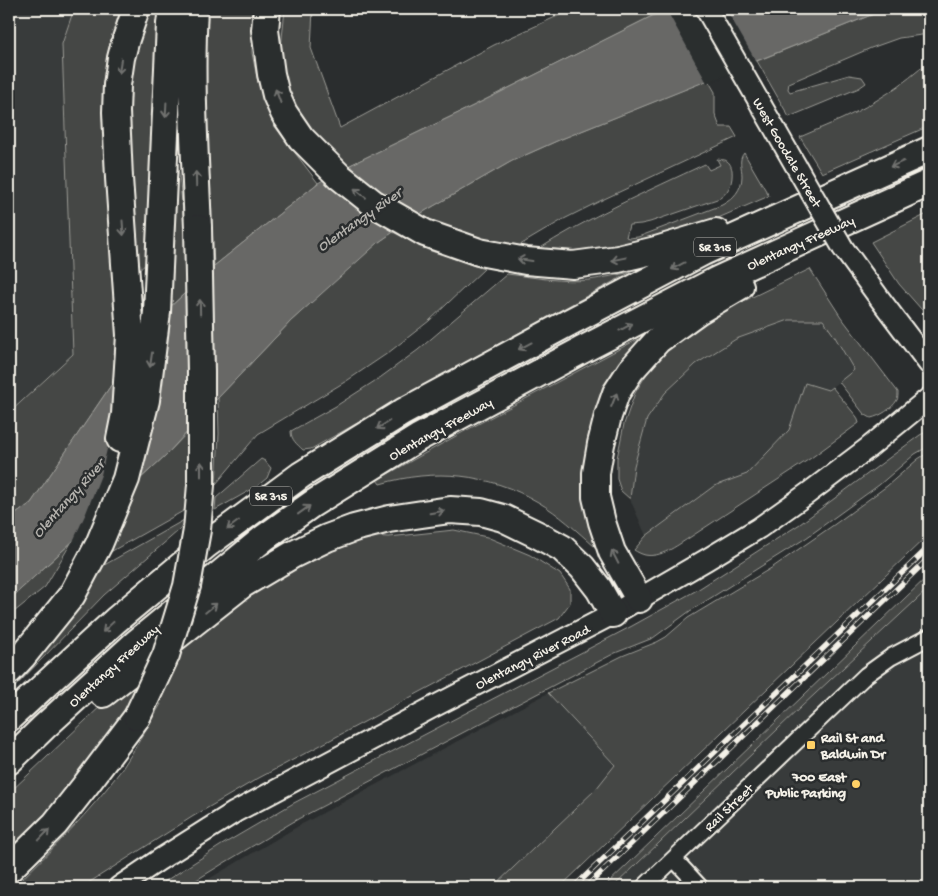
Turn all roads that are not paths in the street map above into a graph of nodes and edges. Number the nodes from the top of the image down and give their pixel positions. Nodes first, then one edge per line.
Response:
1 (172, 9) edge
2 (194, 9) edge
3 (267, 9) edge
4 (706, 9) edge
5 (134, 14) edge
6 (929, 150) edge
7 (865, 179) junction
8 (929, 183) edge
9 (878, 206) junction
10 (929, 364) edge
11 (929, 398) edge
12 (639, 599) junction
13 (613, 614) junction
14 (929, 637) edge
15 (9, 661) edge
16 (9, 671) edge
17 (9, 718) edge
18 (9, 761) edge
19 (9, 769) edge
20 (674, 859) junction
21 (9, 870) edge
22 (119, 887) edge
23 (644, 887) edge
24 (700, 887) edge

1 -> 16 highway
21 -> 2 highway, bridge
7 -> 3 highway
4 - 10 main road, West Goodale Street, bridge
5 -> 15 highway
6 -> 7 highway, SR 315
7 -> 17 highway, SR 315
8 - 9 highway, Olentangy Freeway / SR 315
12 -> 9 highway
18 -> 9 highway, Olentangy Freeway / SR 315
11 - 12 main road, Olentangy River Road
12 - 13 main road, Olentangy River Road
19 -> 13 highway
13 - 22 main road, Olentangy River Road
14 - 20 street, Rail Street
20 - 23 street, Rail Street
20 - 24 street

